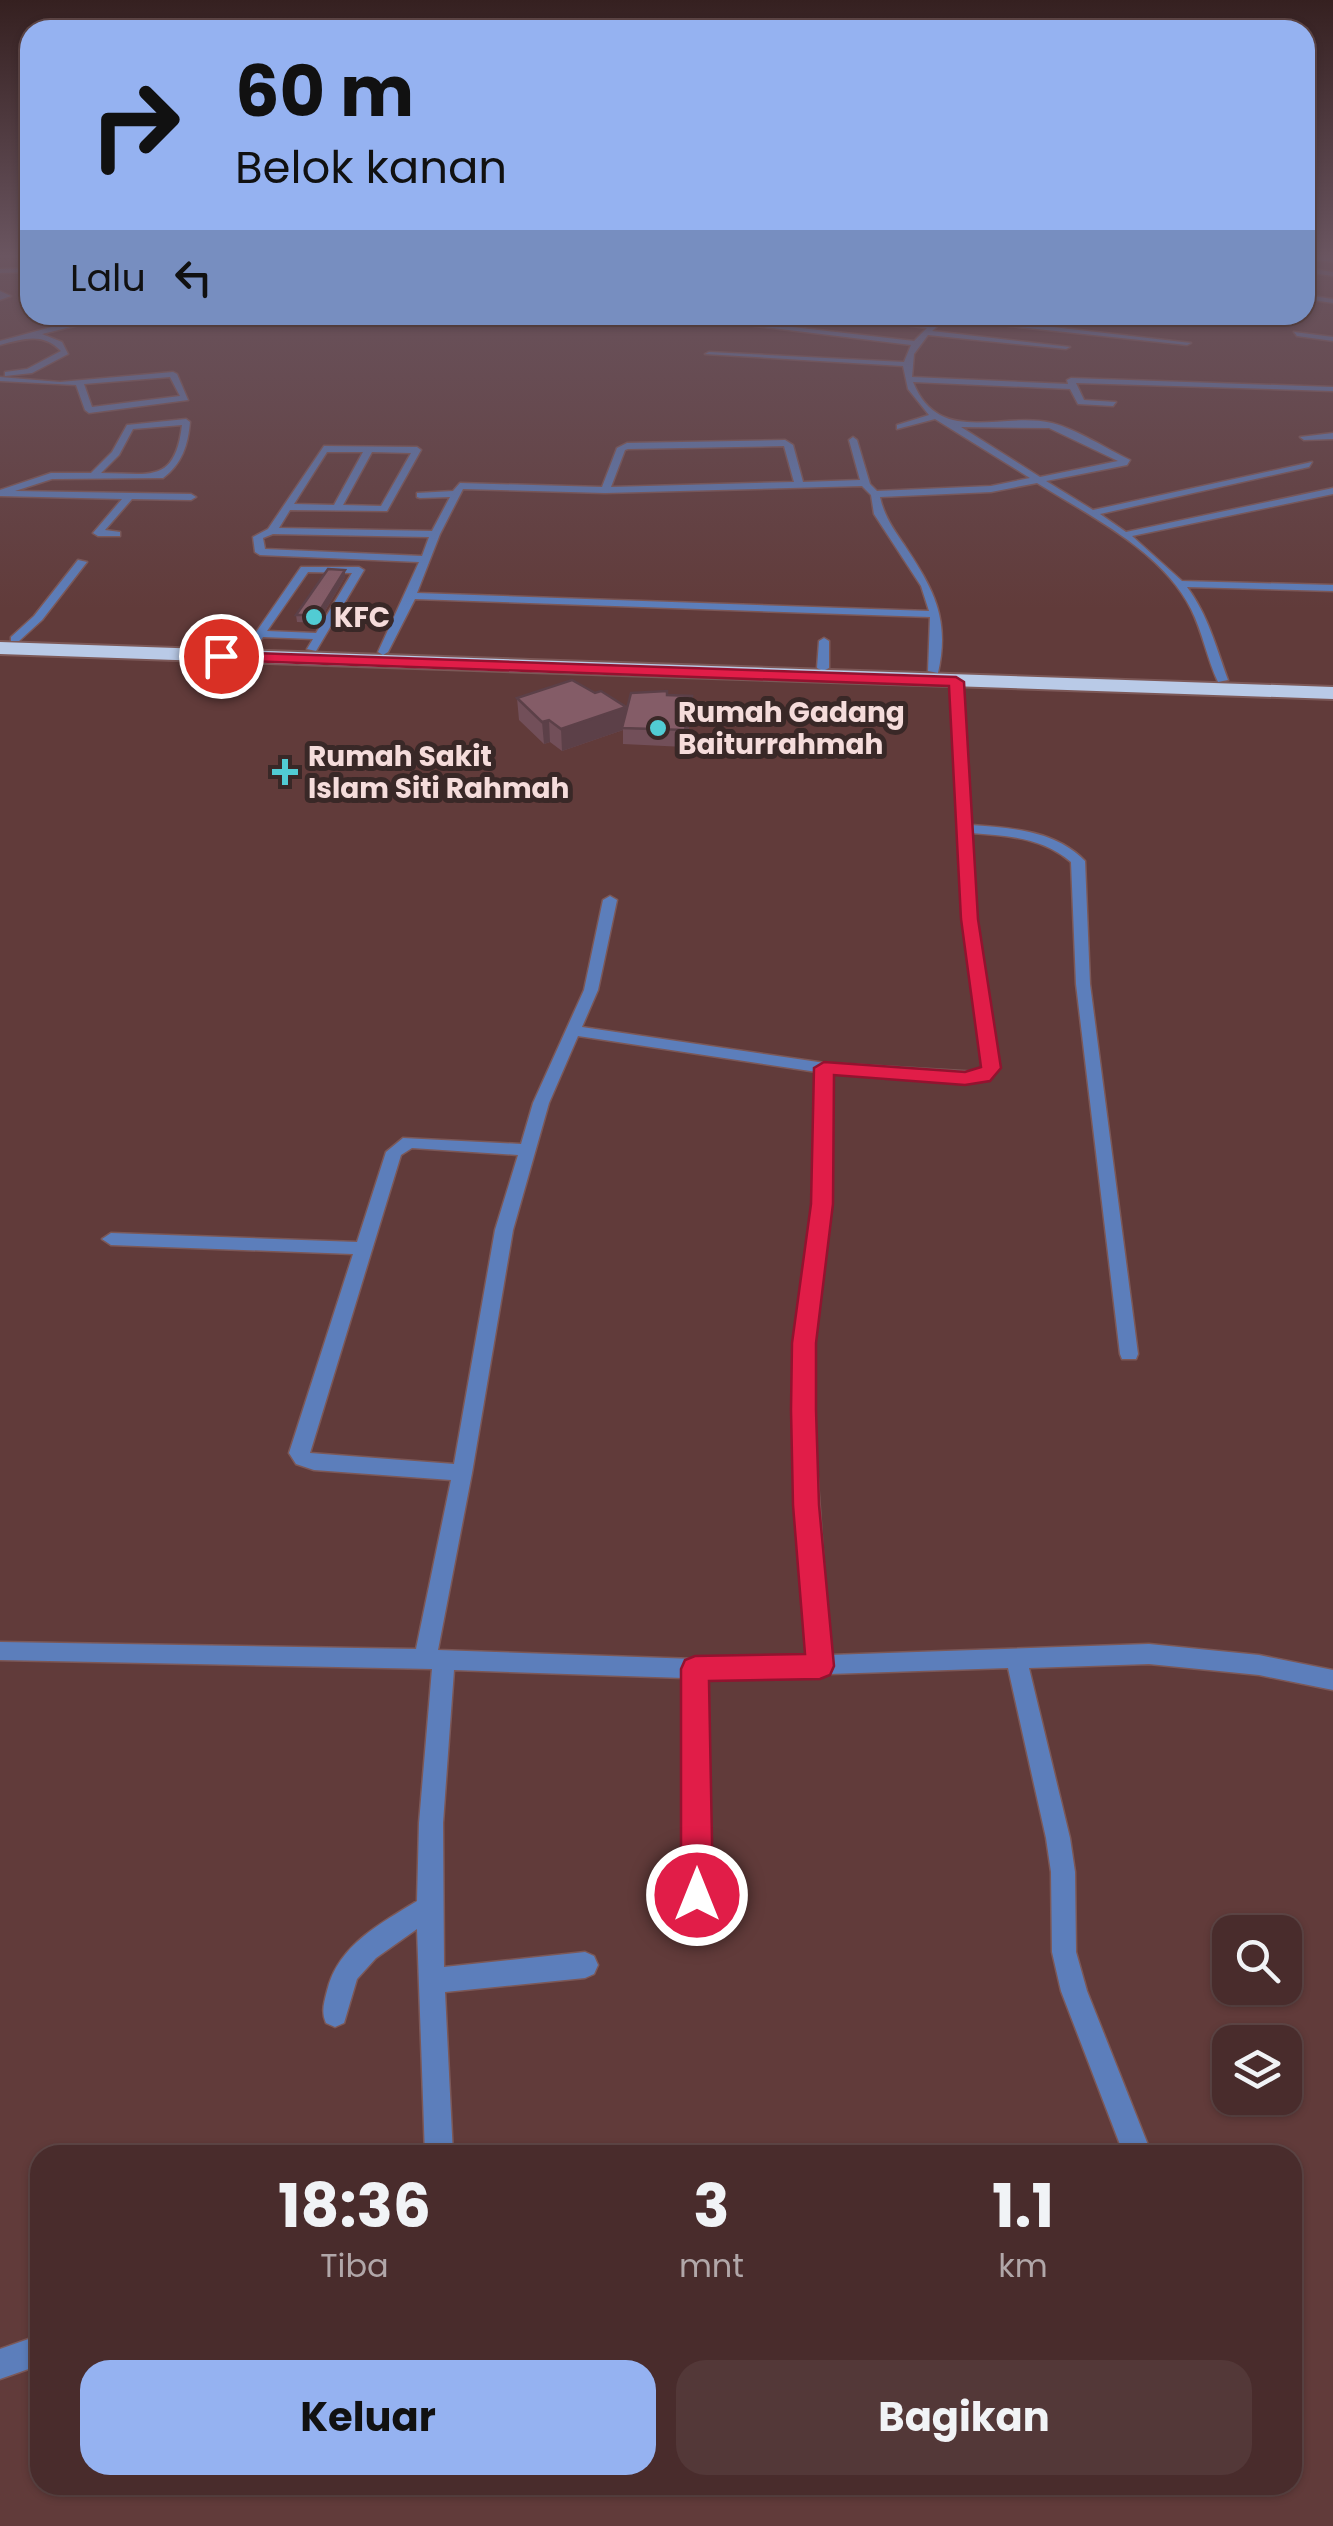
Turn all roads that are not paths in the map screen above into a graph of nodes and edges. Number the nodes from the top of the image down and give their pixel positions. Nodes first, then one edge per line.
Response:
1 (908, 373) edge
2 (0, 377) edge
3 (129, 378) junction
4 (910, 379) junction
5 (79, 383) junction
6 (1072, 387) junction
7 (1333, 389) edge
8 (1113, 404) dead end
9 (138, 405) junction
10 (936, 415) junction
11 (954, 424) junction
12 (900, 427) dead end
13 (1333, 436) edge
14 (1304, 438) dead end
15 (853, 440) dead end
16 (370, 448) junction
17 (1309, 464) dead end
18 (93, 476) junction
19 (1034, 480) junction
20 (799, 483) junction
21 (866, 484) junction
22 (605, 490) junction
23 (1333, 490) edge
24 (0, 493) edge
25 (454, 494) junction
26 (875, 494) junction
27 (420, 495) dead end
28 (129, 496) junction
29 (190, 497) dead end
30 (288, 507) junction
31 (337, 508) junction
32 (1095, 512) junction
33 (272, 530) junction
34 (116, 534) dead end
35 (435, 534) junction
36 (1124, 535) junction
37 (425, 559) junction
38 (82, 562) dead end
39 (1178, 584) junction
40 (1333, 588) edge
41 (411, 596) junction
42 (935, 614) junction
43 (256, 640) junction
44 (5, 642) edge
45 (316, 642) junction
46 (824, 642) dead end
47 (382, 652) junction
48 (823, 668) junction
49 (759, 669) junction
50 (934, 671) junction
51 (1222, 680) junction
52 (956, 682) junction
53 (1333, 683) edge
54 (1333, 693) edge
55 (966, 830) junction
56 (610, 900) dead end
57 (571, 1030) junction
58 (824, 1068) junction
59 (526, 1150) junction
60 (111, 1239) dead end
61 (362, 1248) junction
62 (1129, 1354) dead end
63 (462, 1473) junction
64 (0, 1651) edge
65 (434, 1659) junction
66 (1017, 1661) junction
67 (820, 1666) junction
68 (695, 1669) junction
69 (1333, 1680) edge
70 (697, 1895) dead end
71 (429, 1908) junction
72 (585, 1965) dead end
73 (431, 1981) junction
74 (335, 2014) dead end
75 (439, 2145) edge
76 (1134, 2145) edge
77 (30, 2354) edge
78 (0, 2364) edge

1 - 4 street
2 - 5 street
3 - 5 street
3 - 9 street
3 - 9 street
4 - 6 street
4 - 10 street
5 - 9 street
6 - 7 street
6 - 8 street
10 - 11 street
10 - 12 street
11 - 19 street
11 - 19 street
13 - 14 street
15 - 21 street
16 - 30 street
16 - 31 street
16 - 31 street
17 - 32 street
18 - 18 street
18 - 24 street
19 - 26 street
19 - 32 street
20 - 21 street
20 - 22 street
20 - 22 street
21 - 26 street
22 - 25 street
23 - 36 street
24 - 28 street
25 - 27 street
25 - 35 street
26 - 42 street
28 - 29 street
28 - 34 street
30 - 31 street
30 - 33 street
32 - 36 street
33 - 35 street
33 - 37 street
35 - 37 street
36 - 39 street
37 - 41 street
38 - 44 street
39 - 40 street
39 - 51 street
41 - 42 street
41 - 47 street
42 - 50 street
43 - 44 highway
43 - 45 highway
43 - 45 street
44 - 49 highway
45 - 47 highway
46 - 48 street
47 - 49 highway
48 - 49 highway
48 - 50 highway
49 - 52 highway
50 - 51 highway
51 - 53 highway
52 - 54 highway
52 - 55 street
55 - 58 street
55 - 62 street
56 - 57 street
57 - 58 street
57 - 59 street
58 - 67 street
59 - 61 street
59 - 63 street
60 - 61 street
61 - 63 street
63 - 65 street
64 - 65 street
65 - 68 street
65 - 71 street
66 - 67 street
66 - 69 street
66 - 76 street
67 - 68 street
68 - 70 street
71 - 73 street
71 - 74 street
72 - 73 street
73 - 75 street
77 - 78 street

